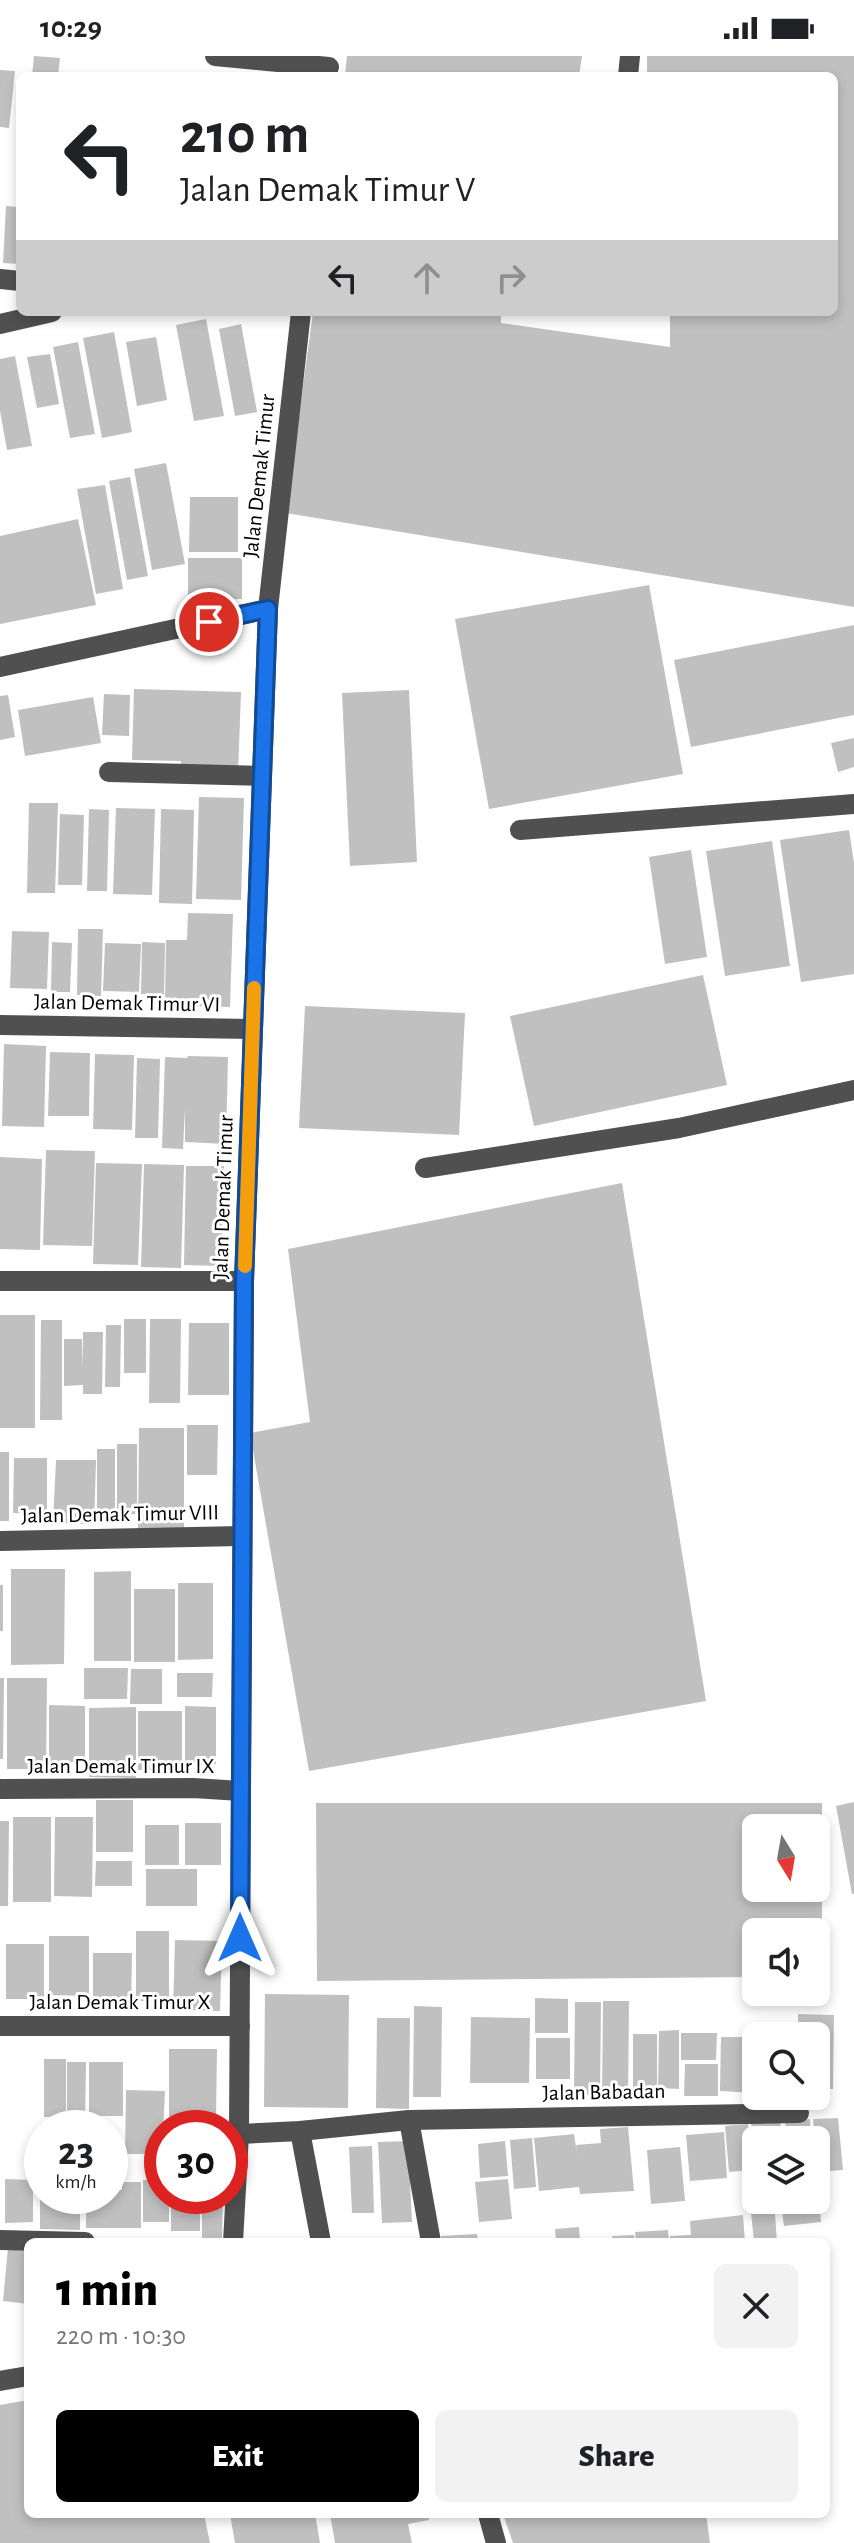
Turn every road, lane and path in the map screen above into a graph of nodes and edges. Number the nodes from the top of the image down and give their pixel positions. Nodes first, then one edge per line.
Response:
1 (215, 56) edge
2 (329, 66) edge
3 (35, 316) edge
4 (301, 316) edge
5 (0, 324) edge
6 (268, 609) junction
7 (0, 667) edge
8 (109, 772) dead end
9 (262, 776) junction
10 (854, 804) edge
11 (520, 830) dead end
12 (0, 1025) edge
13 (253, 1029) junction
14 (854, 1090) edge
15 (854, 1097) edge
16 (425, 1168) dead end
17 (0, 1281) edge
18 (244, 1281) junction
19 (241, 1536) junction
20 (0, 1541) edge
21 (0, 1789) edge
22 (241, 1791) junction
23 (0, 2026) edge
24 (240, 2026) junction
25 (239, 2110) edge
26 (799, 2113) dead end
27 (409, 2120) junction
28 (300, 2131) junction
29 (248, 2134) edge
30 (235, 2214) edge
31 (233, 2238) edge
32 (320, 2238) edge
33 (430, 2238) edge
34 (0, 2240) edge
35 (24, 2241) edge
36 (24, 2377) edge
37 (0, 2381) edge
38 (489, 2518) edge
39 (496, 2543) edge

1 - 2 street
3 - 5 street
4 - 6 street, Jalan Demak Timur
6 - 7 street
6 - 9 street, Jalan Demak Timur
8 - 9 street
9 - 13 street, Jalan Demak Timur
10 - 11 street
12 - 13 street, Jalan Demak Timur VI
13 - 18 street, Jalan Demak Timur
14 - 15 street
14 - 16 street
17 - 18 street
18 - 19 street, Jalan Demak Timur
19 - 20 street, Jalan Demak Timur VIII
19 - 22 street, Jalan Demak Timur
21 - 22 street, Jalan Demak Timur IX
22 - 24 street, Jalan Demak Timur
23 - 24 street, Jalan Demak Timur X
24 - 25 street, Jalan Demak Timur
26 - 27 street, Jalan Babadan
27 - 28 street, Jalan Babadan
27 - 33 street
28 - 29 street, Jalan Babadan
28 - 32 street
30 - 31 street, Jalan Demak Timur
34 - 35 street
36 - 37 street
38 - 39 street

